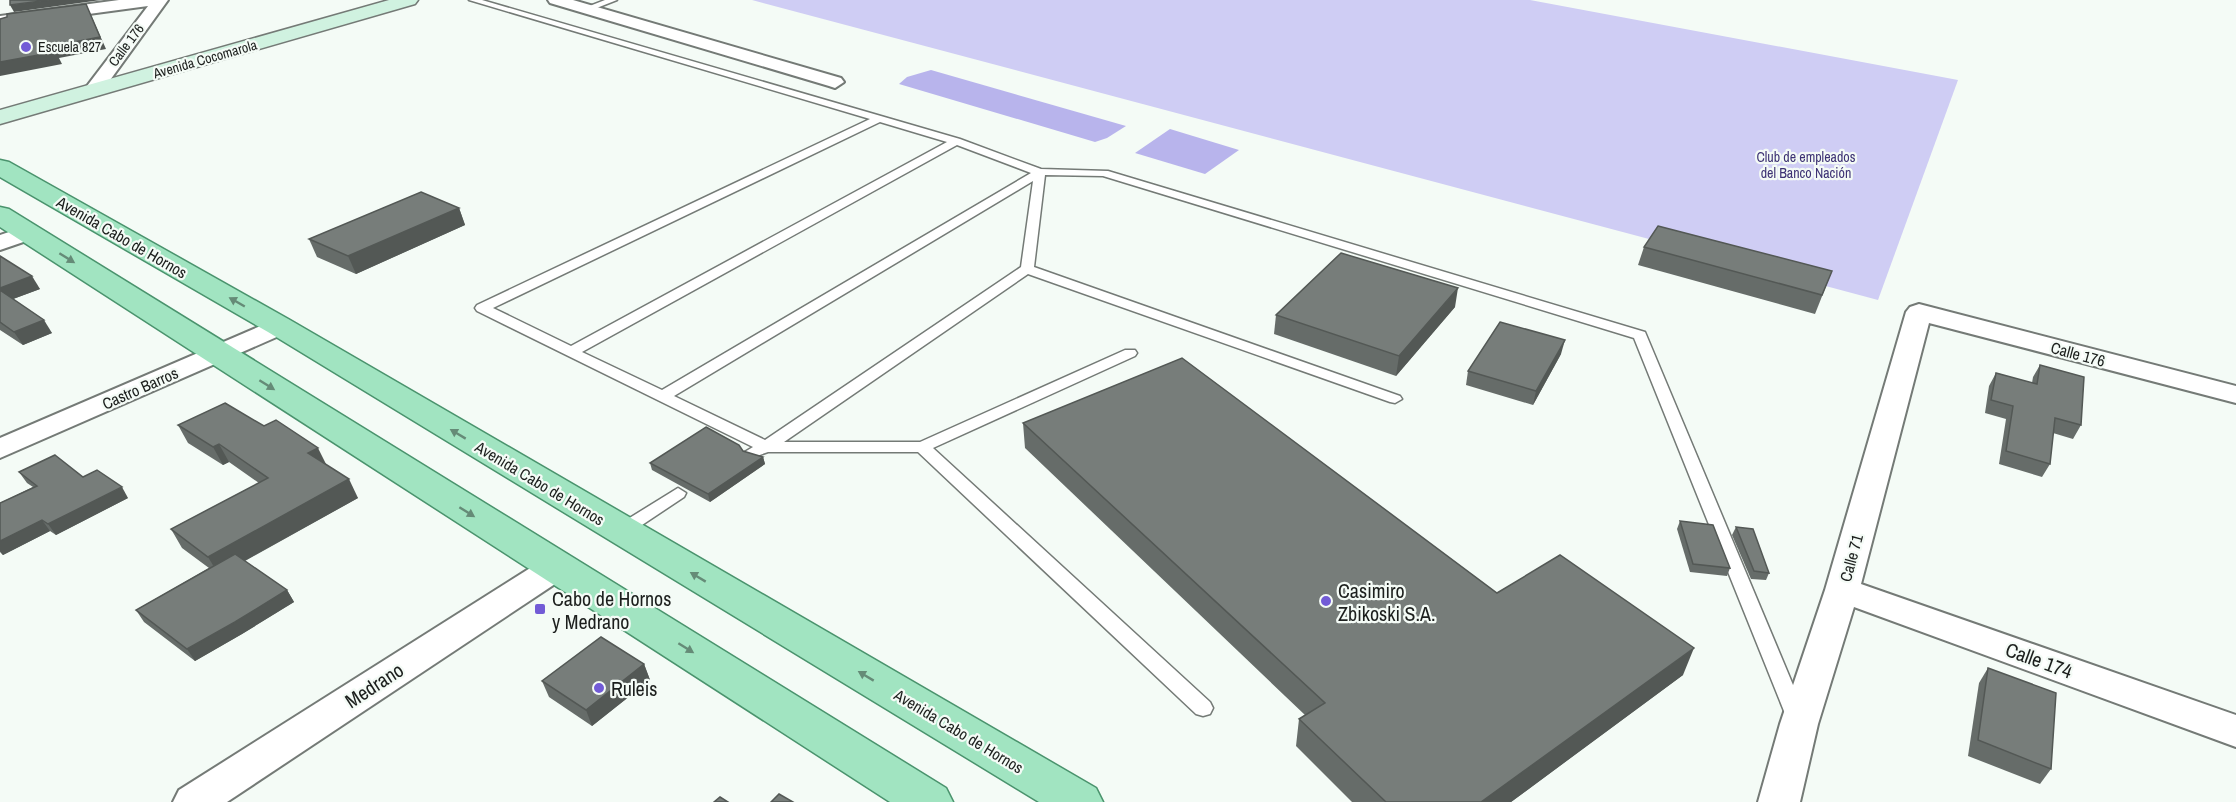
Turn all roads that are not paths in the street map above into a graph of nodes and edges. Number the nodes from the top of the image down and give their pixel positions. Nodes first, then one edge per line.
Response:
1 (154, 0) edge
2 (160, 0) edge
3 (409, 0) edge
4 (473, 0) edge
5 (556, 0) edge
6 (613, 0) edge
7 (586, 9) junction
8 (0, 21) edge
9 (835, 82) dead end
10 (93, 90) junction
11 (0, 117) edge
12 (876, 120) junction
13 (956, 141) junction
14 (0, 167) edge
15 (1040, 172) junction
16 (9, 231) edge
17 (1027, 269) junction
18 (1919, 312) joint
19 (279, 326) junction
20 (573, 351) junction
21 (1130, 352) dead end
22 (218, 354) junction
23 (2236, 395) edge
24 (663, 396) junction
25 (1395, 399) dead end
26 (922, 447) junction
27 (0, 449) edge
28 (759, 450) junction
29 (678, 493) dead end
30 (621, 531) junction
31 (555, 568) junction
32 (1842, 590) junction
33 (1203, 708) dead end
34 (1800, 724) junction
35 (2236, 731) edge
36 (194, 802) edge
37 (929, 802) edge
38 (1079, 802) edge
39 (1779, 802) edge

1 - 8 street
2 - 10 street, Calle 176
3 - 10 main road, Avenida Cocomarola
4 - 12 lane
5 - 7 street
6 - 7 lane
7 - 9 street
10 - 11 main road, Avenida Cocomarola
12 - 13 lane
12 - 20 lane
13 - 15 lane
13 - 20 lane
19 -> 14 main road, Avenida Cabo de Hornos
15 - 17 lane
15 - 24 lane
15 - 34 lane
16 -> 22 main road
17 - 25 lane
17 - 28 lane
18 - 23 street, Calle 176
18 - 32 street, Calle 71
19 - 22 street, Castro Barros
30 -> 19 main road, Avenida Cabo de Hornos
20 - 24 lane
21 - 26 lane
22 - 27 street, Castro Barros
22 -> 31 main road
24 - 28 lane
26 - 28 lane
26 - 33 lane
29 - 30 lane
38 -> 30 main road, Avenida Cabo de Hornos
31 - 36 street, Medrano
31 -> 37 main road
32 - 34 street, Calle 71
32 - 35 street, Calle 174
34 - 39 street, Calle 71

